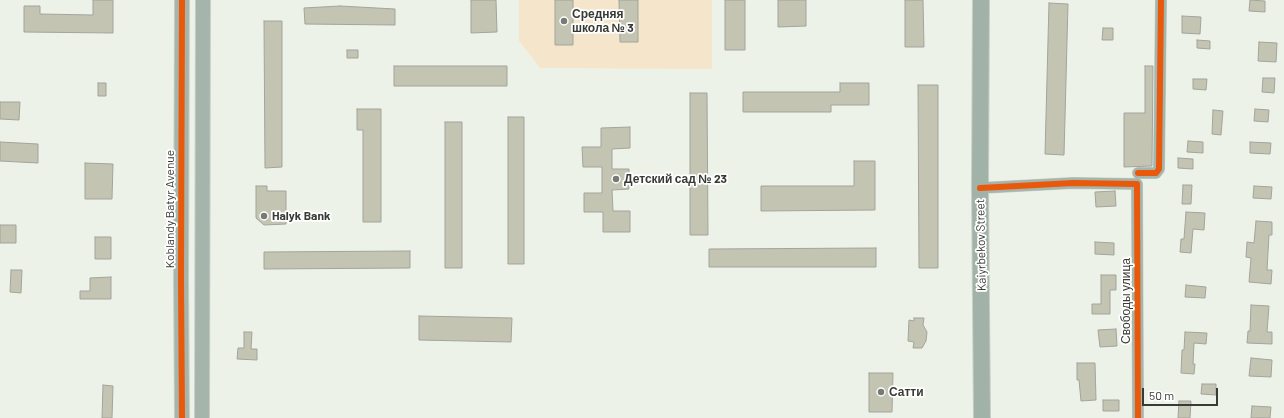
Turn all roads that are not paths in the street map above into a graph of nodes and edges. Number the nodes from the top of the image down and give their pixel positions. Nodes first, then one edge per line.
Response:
1 (182, 0) edge
2 (203, 0) edge
3 (981, 0) edge
4 (1160, 0) edge
5 (1138, 179) junction
6 (980, 188) junction
7 (182, 418) edge
8 (202, 418) edge
9 (982, 418) edge
10 (1138, 418) edge

1 - 7 street, Koblandy Batyr Avenue
2 - 8 street
3 - 6 main road, Kaiyrbekov Street
4 - 5 street
5 - 6 street
5 - 10 street, Свободы улица
6 - 9 main road, Kaiyrbekov Street

